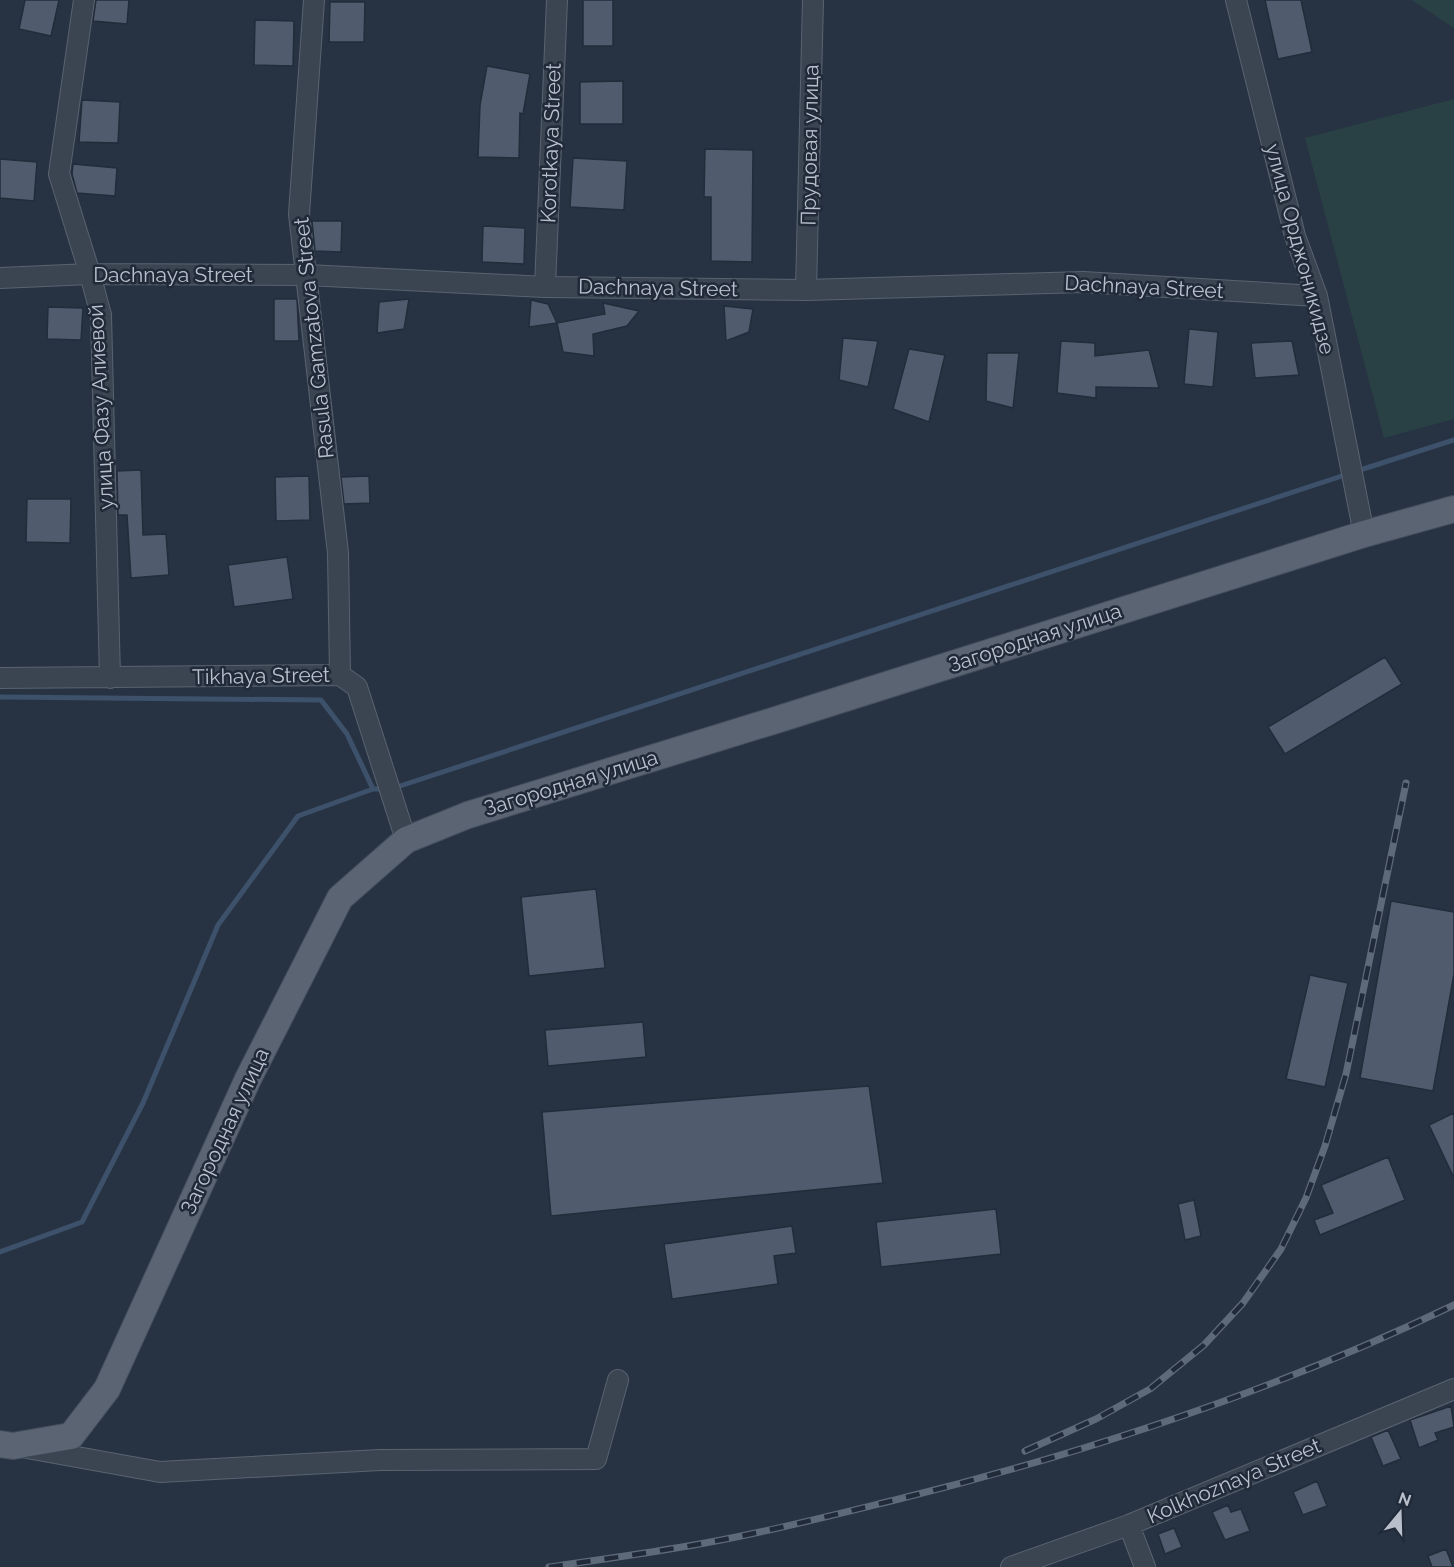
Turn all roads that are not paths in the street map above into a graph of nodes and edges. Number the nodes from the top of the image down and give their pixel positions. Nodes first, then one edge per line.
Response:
1 (84, 0) edge
2 (314, 0) edge
3 (557, 0) edge
4 (813, 0) edge
5 (1236, 0) edge
6 (90, 274) junction
7 (307, 275) junction
8 (0, 278) edge
9 (545, 287) junction
10 (806, 290) junction
11 (1317, 296) junction
12 (1454, 509) edge
13 (1364, 534) junction
14 (340, 675) junction
15 (0, 678) edge
16 (110, 678) junction
17 (406, 840) junction
18 (618, 1380) dead end
19 (1454, 1389) edge
20 (6, 1445) edge
21 (1129, 1525) junction
22 (1011, 1567) edge
23 (1145, 1567) edge

1 - 6 street, улица Фазу Алиевой
2 - 7 street, Rasula Gamzatova Street
3 - 9 street, Korotkaya Street
4 - 10 street, Прудовая улица
5 - 11 street, улица Орджоникидзе
6 - 7 street, Dachnaya Street
6 - 8 street, Dachnaya Street
6 - 16 street, улица Фазу Алиевой
7 - 9 street, Dachnaya Street
7 - 14 street, Rasula Gamzatova Street
9 - 10 street, Dachnaya Street
10 - 11 street, Dachnaya Street
11 - 13 street, улица Орджоникидзе
12 - 13 main road, Загородная улица
13 - 17 main road, Загородная улица
14 - 16 street, Tikhaya Street
14 - 17 street, Tikhaya Street
15 - 16 street, Tikhaya Street
17 - 20 main road, Загородная улица
18 - 20 street, Загородная улица
19 - 21 street, Kolkhoznaya Street
21 - 22 street, Kolkhoznaya Street
21 - 23 street

